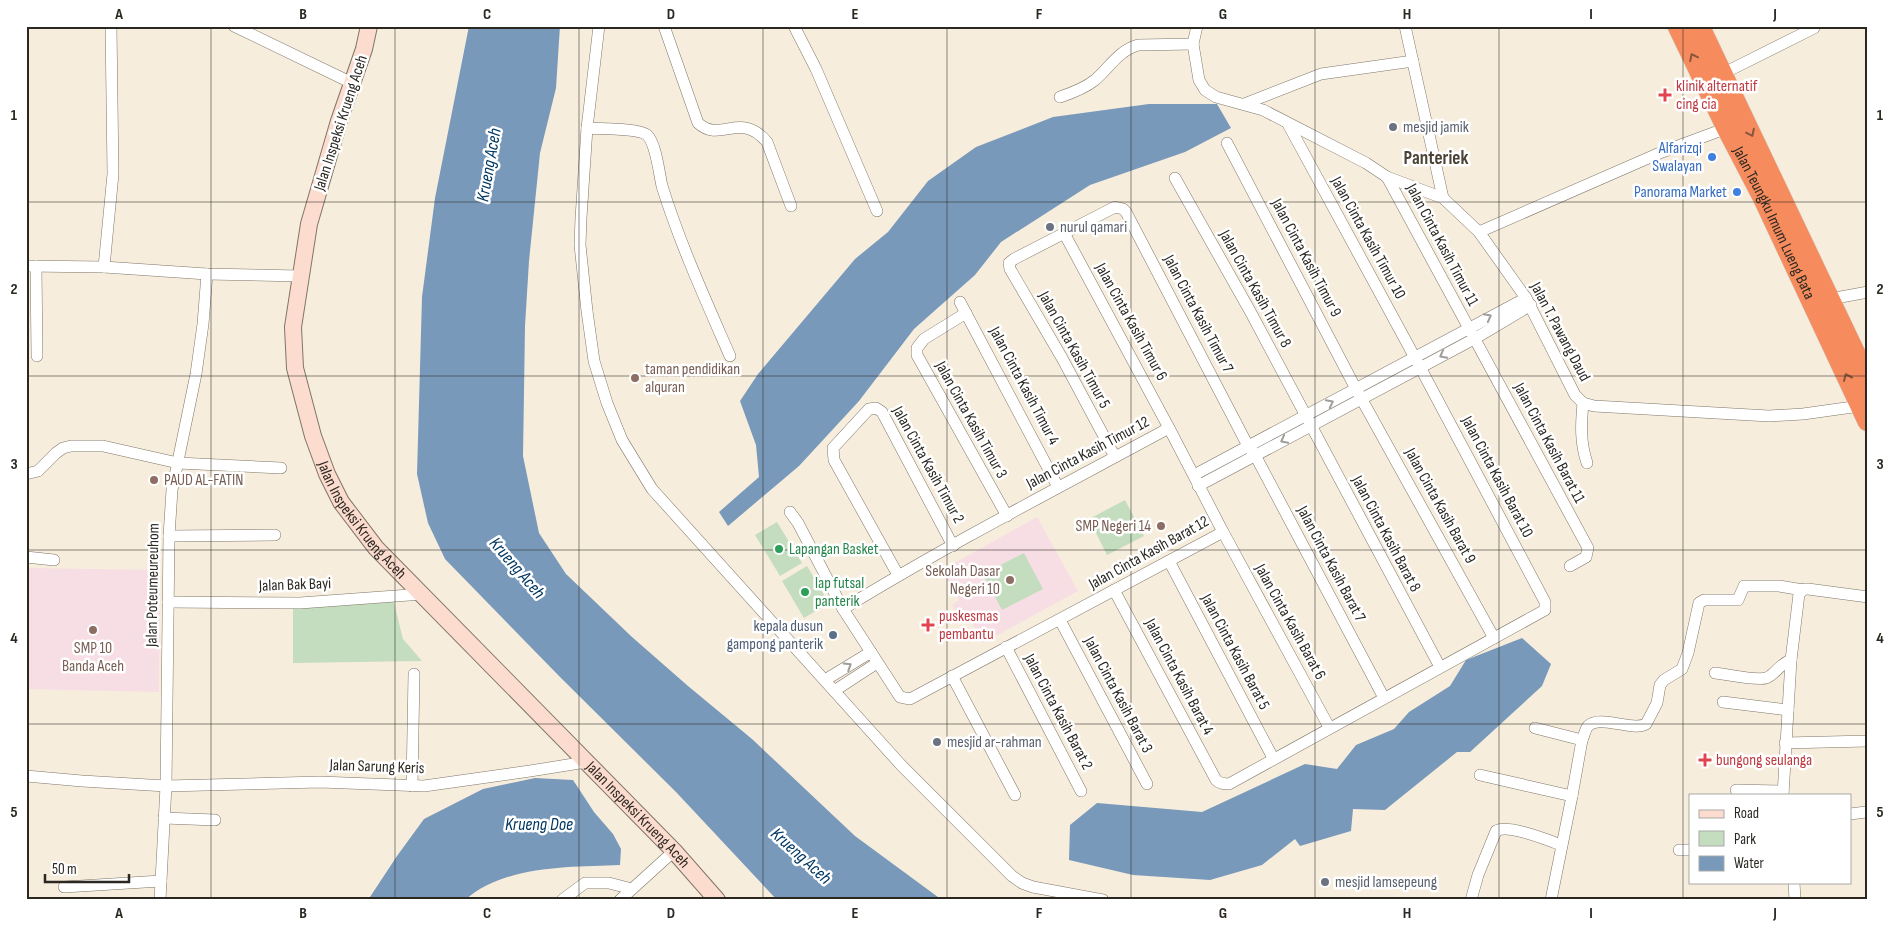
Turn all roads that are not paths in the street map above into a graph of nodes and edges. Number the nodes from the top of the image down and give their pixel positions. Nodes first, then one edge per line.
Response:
1 (111, 26) edge
2 (234, 26) edge
3 (370, 26) edge
4 (599, 26) edge
5 (664, 26) edge
6 (794, 26) edge
7 (1197, 26) edge
8 (1405, 26) edge
9 (1678, 26) edge
10 (1699, 26) edge
11 (1814, 28) dead end
12 (1193, 44) junction
13 (1413, 61) junction
14 (1722, 74) junction
15 (352, 83) junction
16 (1060, 98) dead end
17 (1244, 104) junction
18 (1288, 124) junction
19 (587, 128) junction
20 (1727, 128) junction
21 (1228, 143) dead end
22 (1387, 177) junction
23 (1175, 178) dead end
24 (1443, 198) junction
25 (791, 206) dead end
26 (877, 211) dead end
27 (1479, 232) junction
28 (1064, 233) junction
29 (31, 266) edge
30 (104, 268) junction
31 (207, 274) junction
32 (300, 276) junction
33 (1868, 292) edge
34 (1830, 299) junction
35 (960, 302) dead end
36 (1528, 302) junction
37 (966, 313) junction
38 (1468, 328) junction
39 (1474, 338) junction
40 (37, 356) dead end
41 (730, 356) dead end
42 (1414, 357) junction
43 (1420, 367) junction
44 (1868, 381) edge
45 (1359, 394) junction
46 (1583, 403) junction
47 (1864, 413) edge
48 (1305, 415) junction
49 (1310, 426) junction
50 (1169, 428) junction
51 (1252, 450) junction
52 (1115, 457) junction
53 (178, 463) junction
54 (1587, 463) dead end
55 (281, 468) dead end
56 (26, 474) edge
57 (1196, 481) junction
58 (1058, 486) junction
59 (790, 512) dead end
60 (1007, 516) junction
61 (1222, 532) junction
62 (275, 535) dead end
63 (169, 536) junction
64 (953, 546) junction
65 (26, 557) edge
66 (54, 560) dead end
67 (1168, 561) junction
68 (1570, 566) dead end
69 (898, 575) junction
70 (1114, 590) junction
71 (1804, 590) junction
72 (423, 594) junction
73 (1868, 597) edge
74 (168, 602) junction
75 (843, 609) junction
76 (1060, 620) junction
77 (1494, 638) junction
78 (1006, 647) junction
79 (871, 652) junction
80 (1791, 660) junction
81 (877, 663) junction
82 (1440, 668) junction
83 (1715, 673) dead end
84 (414, 674) dead end
85 (952, 676) junction
86 (826, 680) junction
87 (834, 692) junction
88 (1384, 698) junction
89 (1723, 702) dead end
90 (1788, 710) junction
91 (1329, 728) junction
92 (1536, 728) dead end
93 (1582, 740) junction
94 (1868, 741) edge
95 (1785, 743) junction
96 (1273, 758) junction
97 (586, 762) junction
98 (1480, 775) dead end
99 (26, 776) edge
100 (1147, 784) dead end
101 (166, 786) junction
102 (412, 786) junction
103 (1736, 790) dead end
104 (1081, 791) dead end
105 (1783, 793) edge
106 (1015, 795) dead end
107 (1572, 796) junction
108 (1866, 812) dead end
109 (1852, 814) edge
110 (164, 818) junction
111 (215, 820) dead end
112 (1561, 845) junction
113 (674, 851) junction
114 (161, 881) junction
115 (1794, 884) edge
116 (64, 886) dead end
117 (632, 888) junction
118 (160, 900) edge
119 (562, 900) edge
120 (620, 900) edge
121 (716, 900) edge
122 (1103, 900) edge
123 (1471, 900) edge
124 (1551, 900) edge
125 (1795, 900) edge

1 - 30 street
2 - 15 street
3 - 15 street, Jalan Inspeksi Krueng Aceh
4 - 19 street
5 - 25 street
6 - 26 street
7 - 12 street
8 - 13 street
20 -> 9 highway, Jalan Teungku Imum Lueng Bata
10 - 14 highway, Jalan Teungku Imum Lueng Bata
11 - 14 street
12 - 16 street
12 - 17 street
13 - 17 street
13 - 24 street
14 -> 34 highway, Jalan Teungku Imum Lueng Bata
15 - 32 street, Jalan Inspeksi Krueng Aceh
17 - 18 street
18 - 22 street
18 - 42 street, Jalan Cinta Kasih Timur 10
19 - 41 street
19 - 86 street
20 - 27 street
47 -> 20 highway, Jalan Teungku Imum Lueng Bata
21 - 45 street, Jalan Cinta Kasih Timur 9
22 - 24 street
22 - 38 street, Jalan Cinta Kasih Timur 11
23 - 48 street, Jalan Cinta Kasih Timur 8
24 - 27 street, Jalan T. Pawang Daud
27 - 36 street, Jalan T. Pawang Daud
28 - 50 street, Jalan Cinta Kasih Timur 6
28 - 51 street, Jalan Cinta Kasih Timur 7
28 - 52 street, Jalan Cinta Kasih Timur 5
29 - 30 street
29 - 40 street
30 - 31 street
31 - 32 street
31 - 53 street, Jalan Poteumeureuhom
32 - 72 street, Jalan Inspeksi Krueng Aceh
33 - 34 street
34 - 44 highway, Jalan Teungku Imum Lueng Bata
35 - 37 street, Jalan Cinta Kasih Timur 4
38 -> 36 street
36 - 39 street
36 - 46 street, Jalan T. Pawang Daud
37 - 58 street, Jalan Cinta Kasih Timur 4
37 - 60 street, Jalan Cinta Kasih Timur 3
38 - 39 street, Jalan Cinta Kasih Barat 11
38 - 42 street
39 -> 43 street
39 - 68 street, Jalan Cinta Kasih Barat 11
42 - 43 street, Jalan Cinta Kasih Timur 10
42 - 45 street
43 - 45 street
43 - 77 street, Jalan Cinta Kasih Barat 10
48 -> 45 street
45 - 49 street
45 - 77 street, Jalan Cinta Kasih Barat 9
46 - 47 street, Jalan T. Pawang Daud
46 - 54 street
48 - 49 street, Jalan Cinta Kasih Barat 8
48 - 51 street
49 -> 51 street
49 - 82 street, Jalan Cinta Kasih Barat 8
50 - 52 street, Jalan Cinta Kasih Timur 12
50 - 57 street, Jalan Cinta Kasih Timur 12
51 - 57 street
51 - 88 street, Jalan Cinta Kasih Barat 7
52 - 58 street, Jalan Cinta Kasih Timur 12
53 - 55 street
53 - 56 street
53 - 63 street, Jalan Poteumeureuhom
57 - 61 street, Jalan Cinta Kasih Barat 12
58 - 60 street, Jalan Cinta Kasih Timur 12
59 - 75 street
60 - 64 street, Jalan Cinta Kasih Timur 12
61 - 67 street, Jalan Cinta Kasih Barat 12
61 - 91 street, Jalan Cinta Kasih Barat 6
62 - 63 street
63 - 74 street, Jalan Poteumeureuhom
64 - 69 street, Jalan Cinta Kasih Timur 12
64 - 69 street, Jalan Cinta Kasih Timur 2
65 - 66 street
67 - 70 street, Jalan Cinta Kasih Barat 12
67 - 96 street, Jalan Cinta Kasih Barat 5
69 - 75 street, Jalan Cinta Kasih Timur 12
70 - 76 street, Jalan Cinta Kasih Barat 12
70 - 96 street, Jalan Cinta Kasih Barat 4
71 - 73 street
71 - 80 street
71 - 93 street
72 - 74 street, Jalan Bak Bayi
72 - 97 street, Jalan Inspeksi Krueng Aceh
74 - 101 street, Jalan Poteumeureuhom
75 - 79 street
76 - 78 street, Jalan Cinta Kasih Barat 12
76 - 100 street, Jalan Cinta Kasih Barat 3
77 - 82 street
78 - 85 street, Jalan Cinta Kasih Barat 12
78 - 104 street, Jalan Cinta Kasih Barat 2
79 - 81 street
86 -> 79 street
80 - 83 street
80 - 90 street
81 - 85 street, Jalan Cinta Kasih Barat 12
81 - 87 street
82 - 88 street
84 - 102 street
85 - 106 street
86 - 87 street
87 - 122 street
88 - 91 street
89 - 90 street
90 - 95 street
91 - 96 street
92 - 93 street
93 - 107 street
94 - 95 street
95 - 105 street
97 - 102 street, Jalan Sarung Keris
97 - 113 street, Jalan Inspeksi Krueng Aceh
98 - 107 street
99 - 101 street, Jalan Sarung Keris
101 - 102 street, Jalan Sarung Keris
101 - 110 street, Jalan Poteumeureuhom
103 - 105 street
107 - 112 street
108 - 109 street
110 - 111 street
110 - 114 street, Jalan Poteumeureuhom
112 - 123 street
112 - 124 street
113 - 117 street
113 - 121 street, Jalan Inspeksi Krueng Aceh
114 - 116 street
114 - 118 street, Jalan Poteumeureuhom
115 - 125 street
117 - 119 street
117 - 120 street

